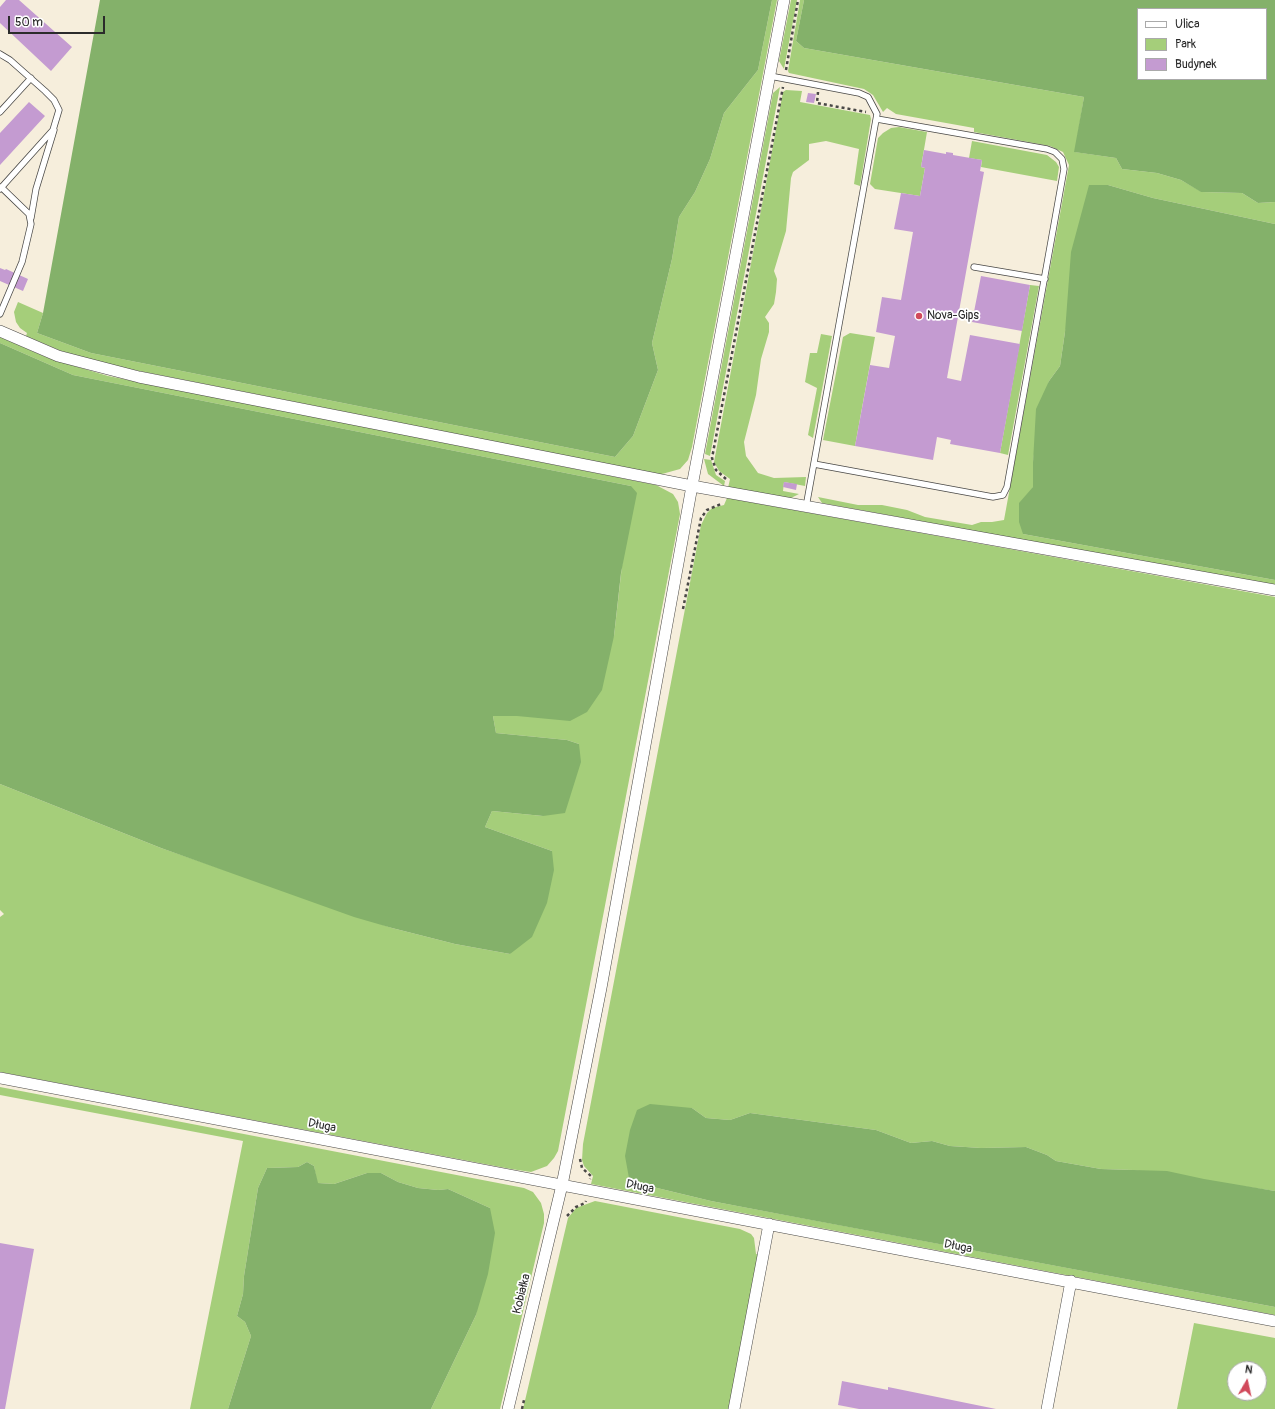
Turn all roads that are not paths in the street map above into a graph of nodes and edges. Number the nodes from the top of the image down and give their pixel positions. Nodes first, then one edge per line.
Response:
1 (784, 0) edge
2 (0, 54) edge
3 (770, 76) junction
4 (31, 78) junction
5 (0, 112) edge
6 (877, 117) junction
7 (56, 126) junction
8 (1, 188) edge
9 (31, 219) junction
10 (974, 267) dead end
11 (1045, 279) junction
12 (0, 314) edge
13 (0, 331) edge
14 (814, 464) junction
15 (692, 486) junction
16 (806, 507) junction
17 (1275, 590) edge
18 (0, 1078) edge
19 (562, 1185) junction
20 (769, 1224) junction
21 (1071, 1281) junction
22 (1275, 1321) edge
23 (508, 1409) edge
24 (734, 1409) edge
25 (1047, 1409) edge

1 - 3 street, Kobiałka
2 - 4 lane
3 - 6 lane
3 - 15 street, Kobiałka
4 - 5 lane
4 - 7 lane
6 - 11 lane
6 - 14 lane
7 - 8 lane
7 - 9 lane
8 - 9 lane
9 - 12 lane
10 - 11 lane
11 - 14 lane
13 - 15 street
14 - 16 lane
15 - 16 street
15 - 19 street, Kobiałka
16 - 17 street
18 - 19 street, Długa
19 - 20 street, Długa
19 - 23 street, Kobiałka
20 - 21 street, Długa
20 - 24 street
21 - 22 street, Długa
21 - 25 street

